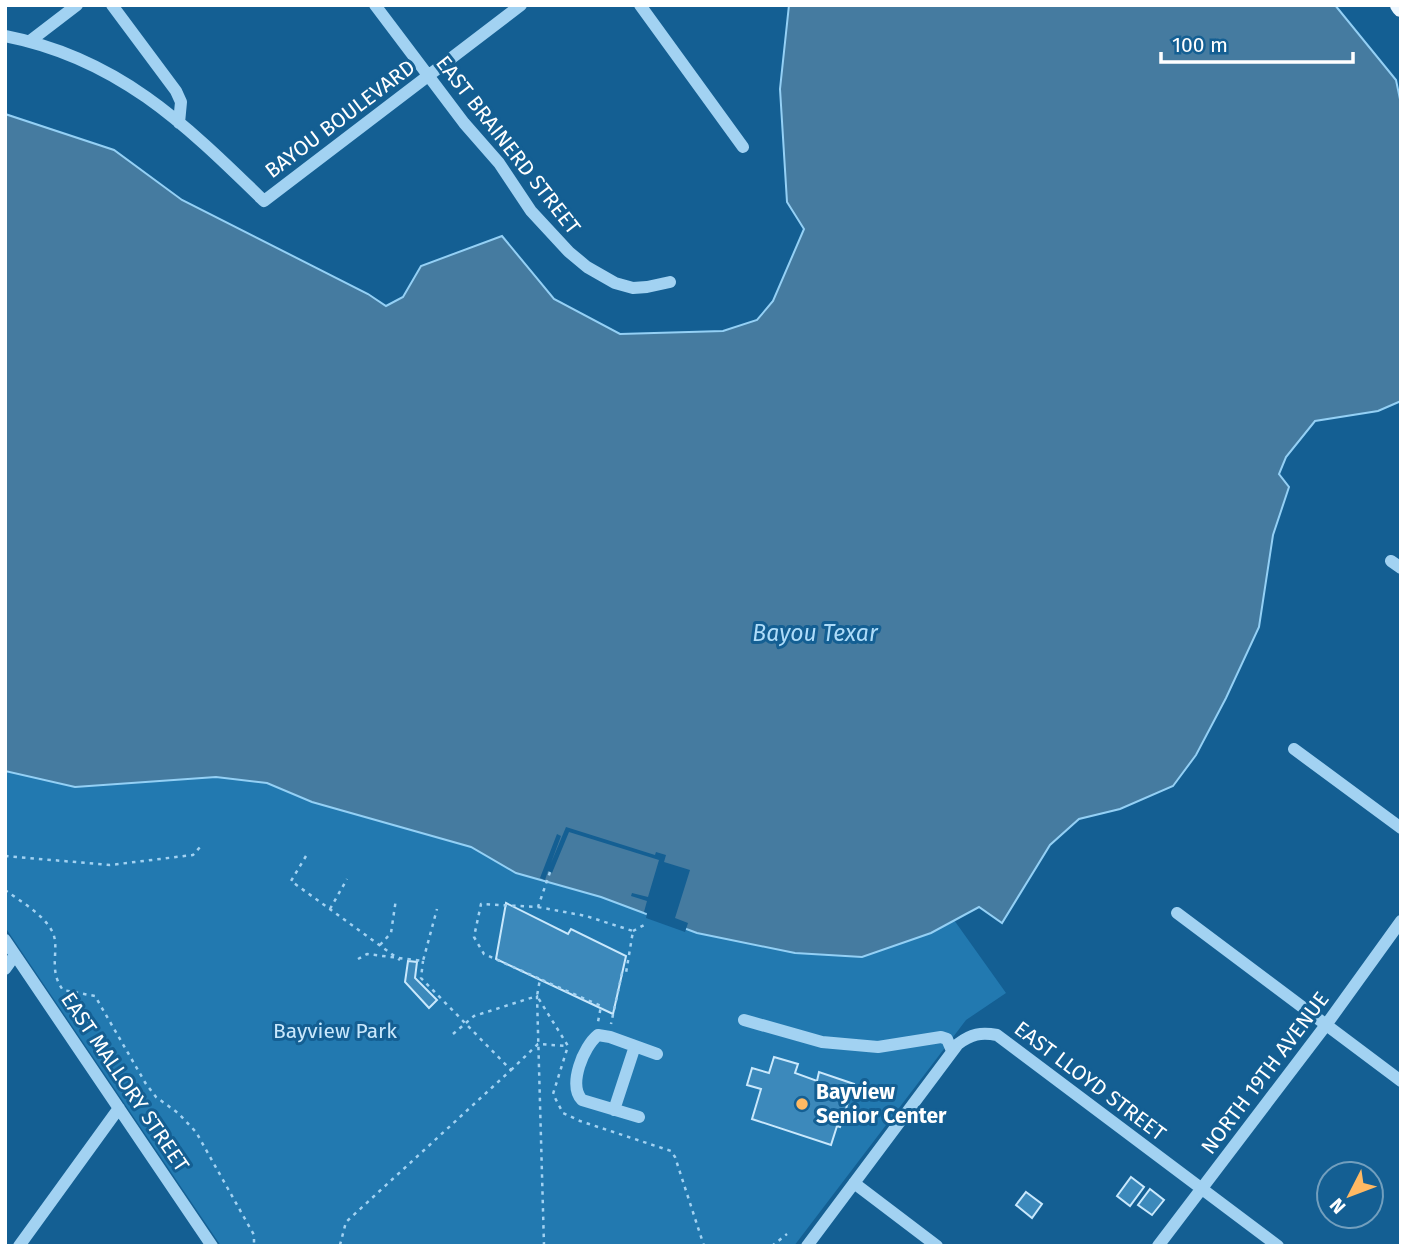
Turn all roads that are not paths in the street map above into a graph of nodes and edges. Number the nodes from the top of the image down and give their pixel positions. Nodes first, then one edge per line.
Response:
1 (77, 5) edge
2 (112, 5) edge
3 (375, 5) edge
4 (521, 5) edge
5 (640, 5) edge
6 (5, 36) edge
7 (30, 41) junction
8 (428, 75) junction
9 (179, 123) junction
10 (743, 147) dead end
11 (670, 282) dead end
12 (1294, 749) dead end
13 (1401, 828) edge
14 (1177, 913) dead end
15 (1401, 921) edge
16 (5, 940) edge
17 (15, 955) junction
18 (5, 969) edge
19 (744, 1020) dead end
20 (1326, 1025) junction
21 (635, 1046) junction
22 (952, 1051) junction
23 (657, 1054) dead end
24 (1401, 1081) edge
25 (119, 1108) junction
26 (614, 1110) junction
27 (639, 1117) dead end
28 (854, 1183) junction
29 (1202, 1189) junction
30 (19, 1246) edge
31 (212, 1246) edge
32 (807, 1246) edge
33 (937, 1246) edge
34 (1158, 1246) edge
35 (1278, 1246) edge

1 - 7 street
2 - 9 street
3 - 8 street, EAST BRAINERD STREET
4 - 8 street, BAYOU BOULEVARD
5 - 10 street
6 - 7 street, BAYOU BOULEVARD
7 - 9 street, BAYOU BOULEVARD
8 - 9 street, BAYOU BOULEVARD
8 - 11 street, EAST BRAINERD STREET
12 - 13 street
14 - 20 street
15 - 20 street, NORTH 19TH AVENUE
16 - 17 street, EAST MALLORY STREET
17 - 18 street
17 - 25 street, EAST MALLORY STREET
19 - 22 street
20 - 24 street
20 - 29 street, NORTH 19TH AVENUE
21 - 23 street
21 - 26 street
21 - 26 street
22 - 28 street
22 - 29 street, EAST LLOYD STREET
25 - 30 street
25 - 31 street, EAST MALLORY STREET
26 - 27 street
28 - 32 street
28 - 33 street
29 - 34 street, NORTH 19TH AVENUE
29 - 35 street, EAST LLOYD STREET

